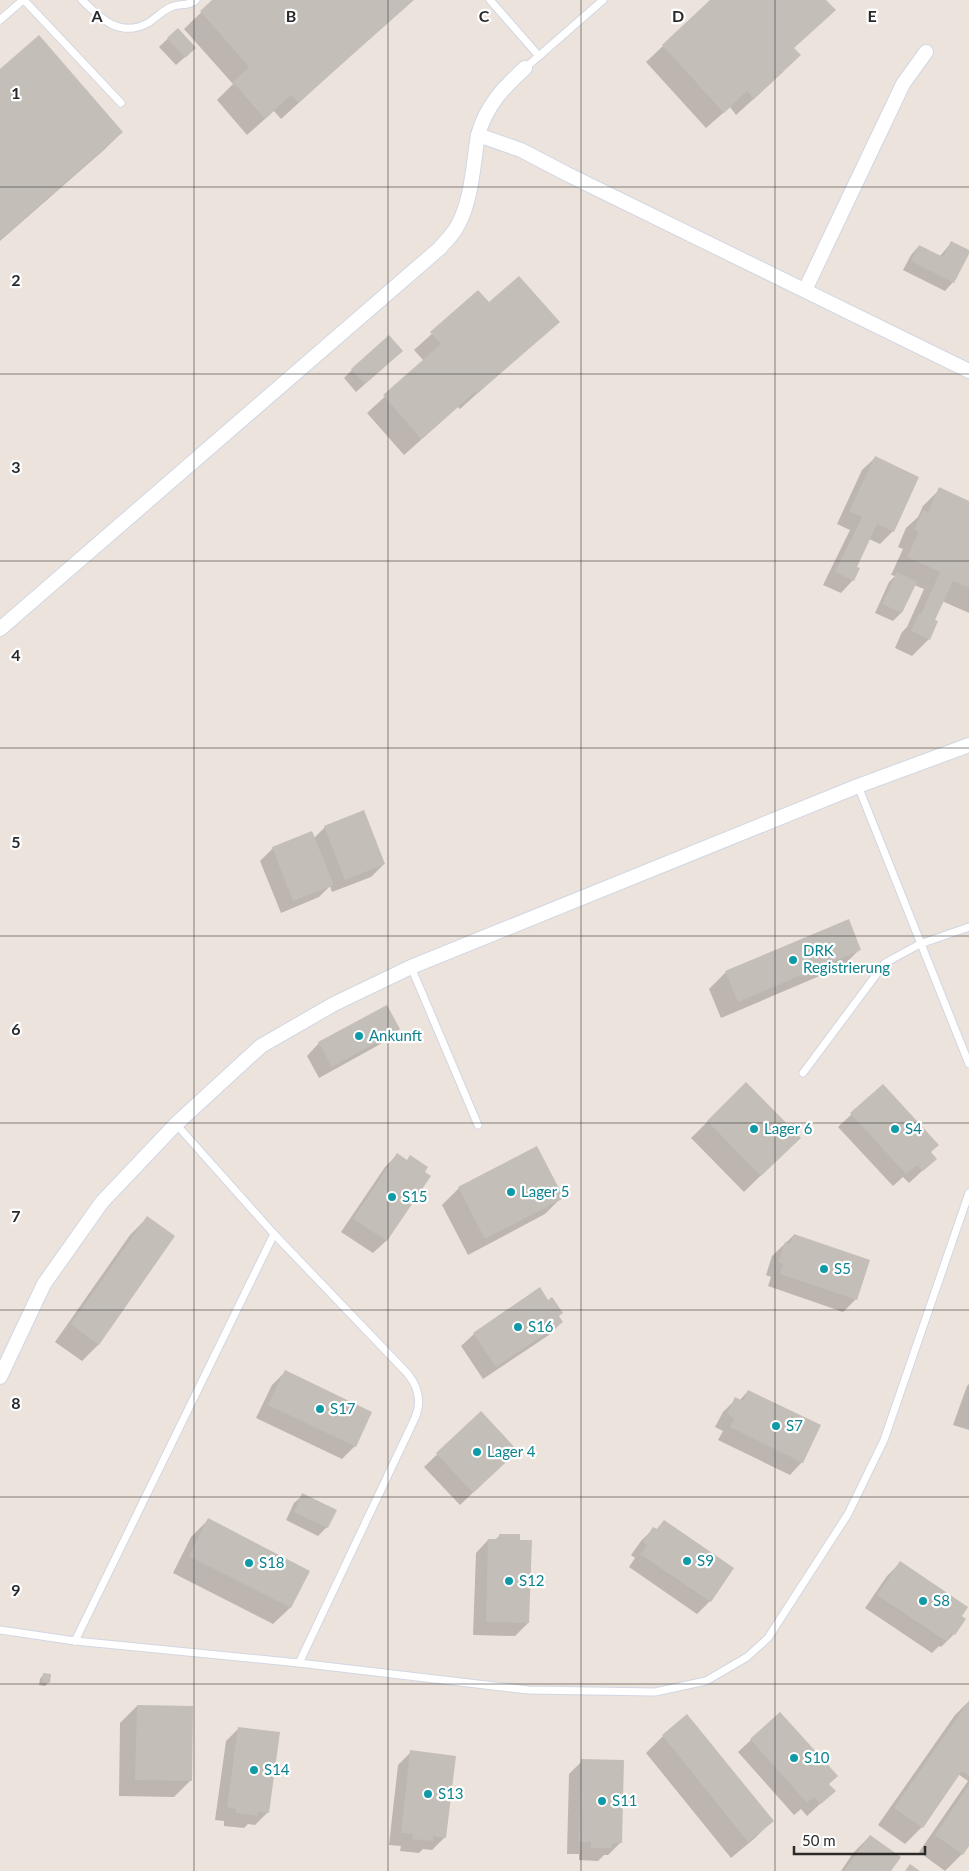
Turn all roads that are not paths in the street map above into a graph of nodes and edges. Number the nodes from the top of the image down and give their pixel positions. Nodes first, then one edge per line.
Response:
1 (24, 0) edge
2 (82, 0) edge
3 (196, 0) edge
4 (490, 0) edge
5 (603, 0) edge
6 (0, 20) edge
7 (926, 52) dead end
8 (539, 56) junction
9 (525, 68) joint
10 (120, 103) dead end
11 (478, 135) junction
12 (805, 290) junction
13 (969, 371) edge
14 (0, 629) edge
15 (969, 745) edge
16 (858, 786) junction
17 (969, 927) edge
18 (920, 944) junction
19 (411, 967) junction
20 (969, 1064) edge
21 (803, 1073) dead end
22 (176, 1124) junction
23 (478, 1125) dead end
24 (969, 1192) edge
25 (274, 1234) junction
26 (0, 1377) edge
27 (0, 1630) edge
28 (74, 1641) junction
29 (299, 1663) junction

1 - 6 lane
1 - 10 lane
2 - 3 lane
4 - 8 lane
5 - 8 lane
7 - 12 street
8 - 9 lane
9 - 11 street
11 - 12 street
11 - 14 street
12 - 13 street
15 - 16 street
16 - 18 lane
16 - 19 street
17 - 18 lane
18 - 20 lane
18 - 21 lane
19 - 22 street
19 - 23 lane
22 - 25 lane
22 - 26 street
24 - 29 lane
25 - 28 lane
25 - 29 lane
27 - 28 lane
28 - 29 lane

